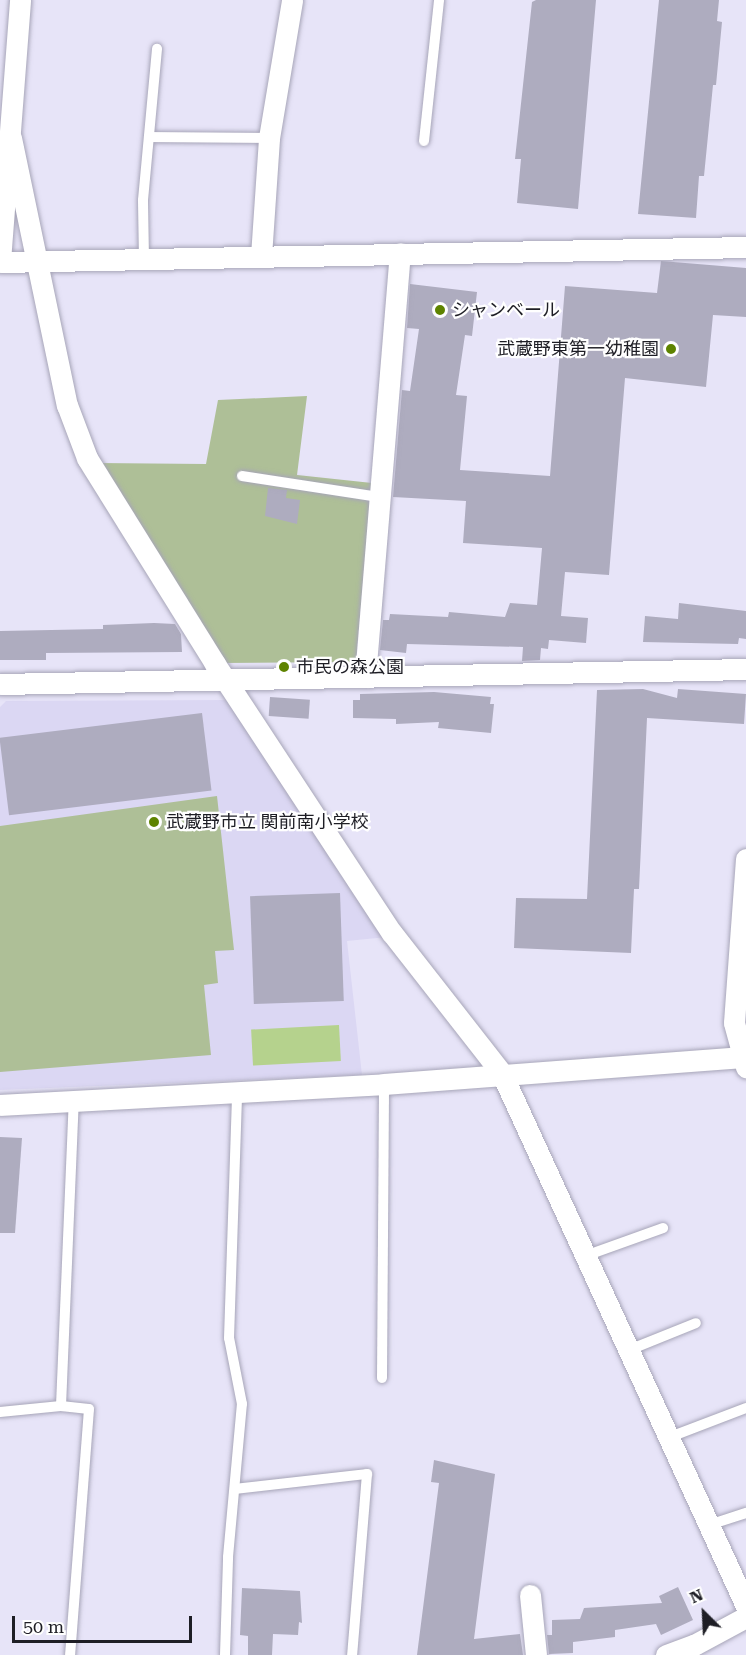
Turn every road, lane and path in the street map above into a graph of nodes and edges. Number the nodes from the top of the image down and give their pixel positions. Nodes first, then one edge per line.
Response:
1 (20, 0) edge
2 (292, 0) edge
3 (439, 0) edge
4 (157, 50) dead end
5 (149, 137) junction
6 (11, 138) junction
7 (269, 138) junction
8 (424, 141) dead end
9 (746, 247) edge
10 (400, 254) junction
11 (261, 256) junction
12 (144, 259) junction
13 (0, 261) edge
14 (35, 261) junction
15 (242, 476) dead end
16 (380, 497) junction
17 (746, 669) edge
18 (366, 676) junction
19 (225, 680) junction
20 (0, 684) edge
21 (746, 859) edge
22 (745, 1061) edge
23 (502, 1074) junction
24 (384, 1084) junction
25 (237, 1092) junction
26 (74, 1101) junction
27 (0, 1105) edge
28 (663, 1228) dead end
29 (585, 1256) junction
30 (696, 1323) dead end
31 (629, 1350) junction
32 (382, 1378) dead end
33 (61, 1406) junction
34 (746, 1408) edge
35 (0, 1412) edge
36 (670, 1437) junction
37 (235, 1489) junction
38 (746, 1513) edge
39 (712, 1524) junction
40 (530, 1595) dead end
41 (746, 1606) edge
42 (746, 1617) edge
43 (701, 1648) edge
44 (70, 1655) edge
45 (225, 1655) edge
46 (352, 1655) edge
47 (536, 1655) edge
48 (666, 1655) edge

1 - 6 street
2 - 7 street
3 - 8 lane
4 - 5 lane
5 - 7 lane
5 - 12 lane
6 - 13 street
6 - 14 street
7 - 11 street
9 - 10 street
10 - 11 street
10 - 16 street
11 - 12 street
12 - 14 street
13 - 14 street
14 - 19 street
15 - 16 lane
16 - 18 street
17 - 18 street
18 - 19 street
19 - 20 street
19 - 23 street
21 - 22 street
22 - 23 street
23 - 24 street
23 - 29 street
24 - 25 street
24 - 32 lane
25 - 26 street
25 - 37 lane
26 - 27 street
26 - 33 lane
28 - 29 lane
29 - 31 street
30 - 31 lane
31 - 36 street
33 - 35 lane
33 - 44 lane
34 - 36 lane
36 - 39 street
37 - 45 lane
37 - 46 lane
38 - 39 lane
39 - 41 street
40 - 47 street
42 - 43 street
43 - 48 street

